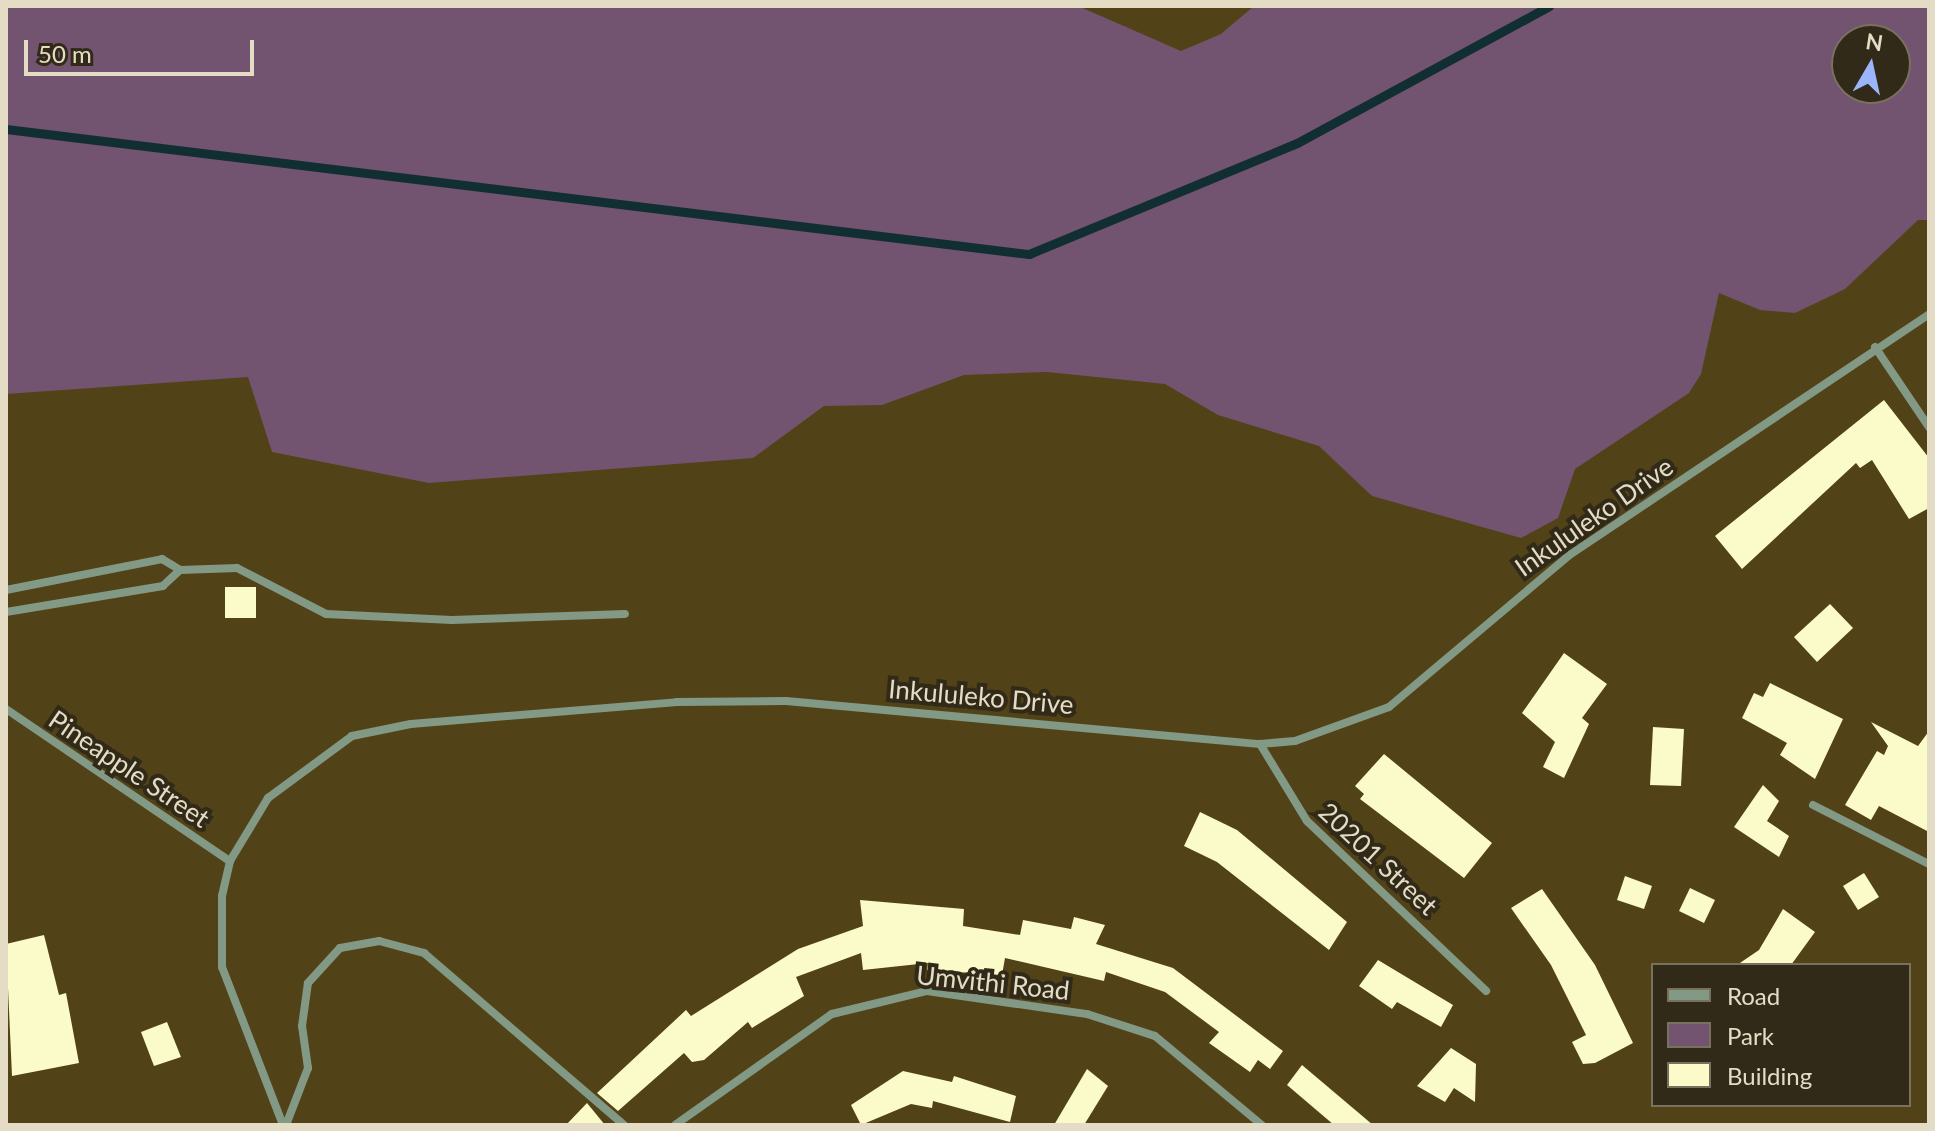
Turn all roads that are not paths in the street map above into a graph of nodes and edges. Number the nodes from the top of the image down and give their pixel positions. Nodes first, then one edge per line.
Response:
1 (1929, 314) edge
2 (1875, 347) junction
3 (1929, 427) edge
4 (180, 570) junction
5 (6, 590) edge
6 (6, 612) edge
7 (625, 614) dead end
8 (6, 709) edge
9 (1260, 744) junction
10 (1813, 805) dead end
11 (230, 861) junction
12 (1929, 864) edge
13 (1486, 991) dead end
14 (284, 1125) edge
15 (624, 1125) edge
16 (675, 1125) edge
17 (1262, 1125) edge

1 - 2 street, Inkululeko Drive
2 - 3 street
2 - 9 street, Inkululeko Drive
4 - 5 street
4 - 6 street
4 - 7 street
8 - 11 street, Pineapple Street
9 - 11 street, Inkululeko Drive
9 - 13 street, 20201 Street
10 - 12 street
11 - 14 street, Inkululeko Drive
14 - 15 street
16 - 17 street, Umvithi Road

